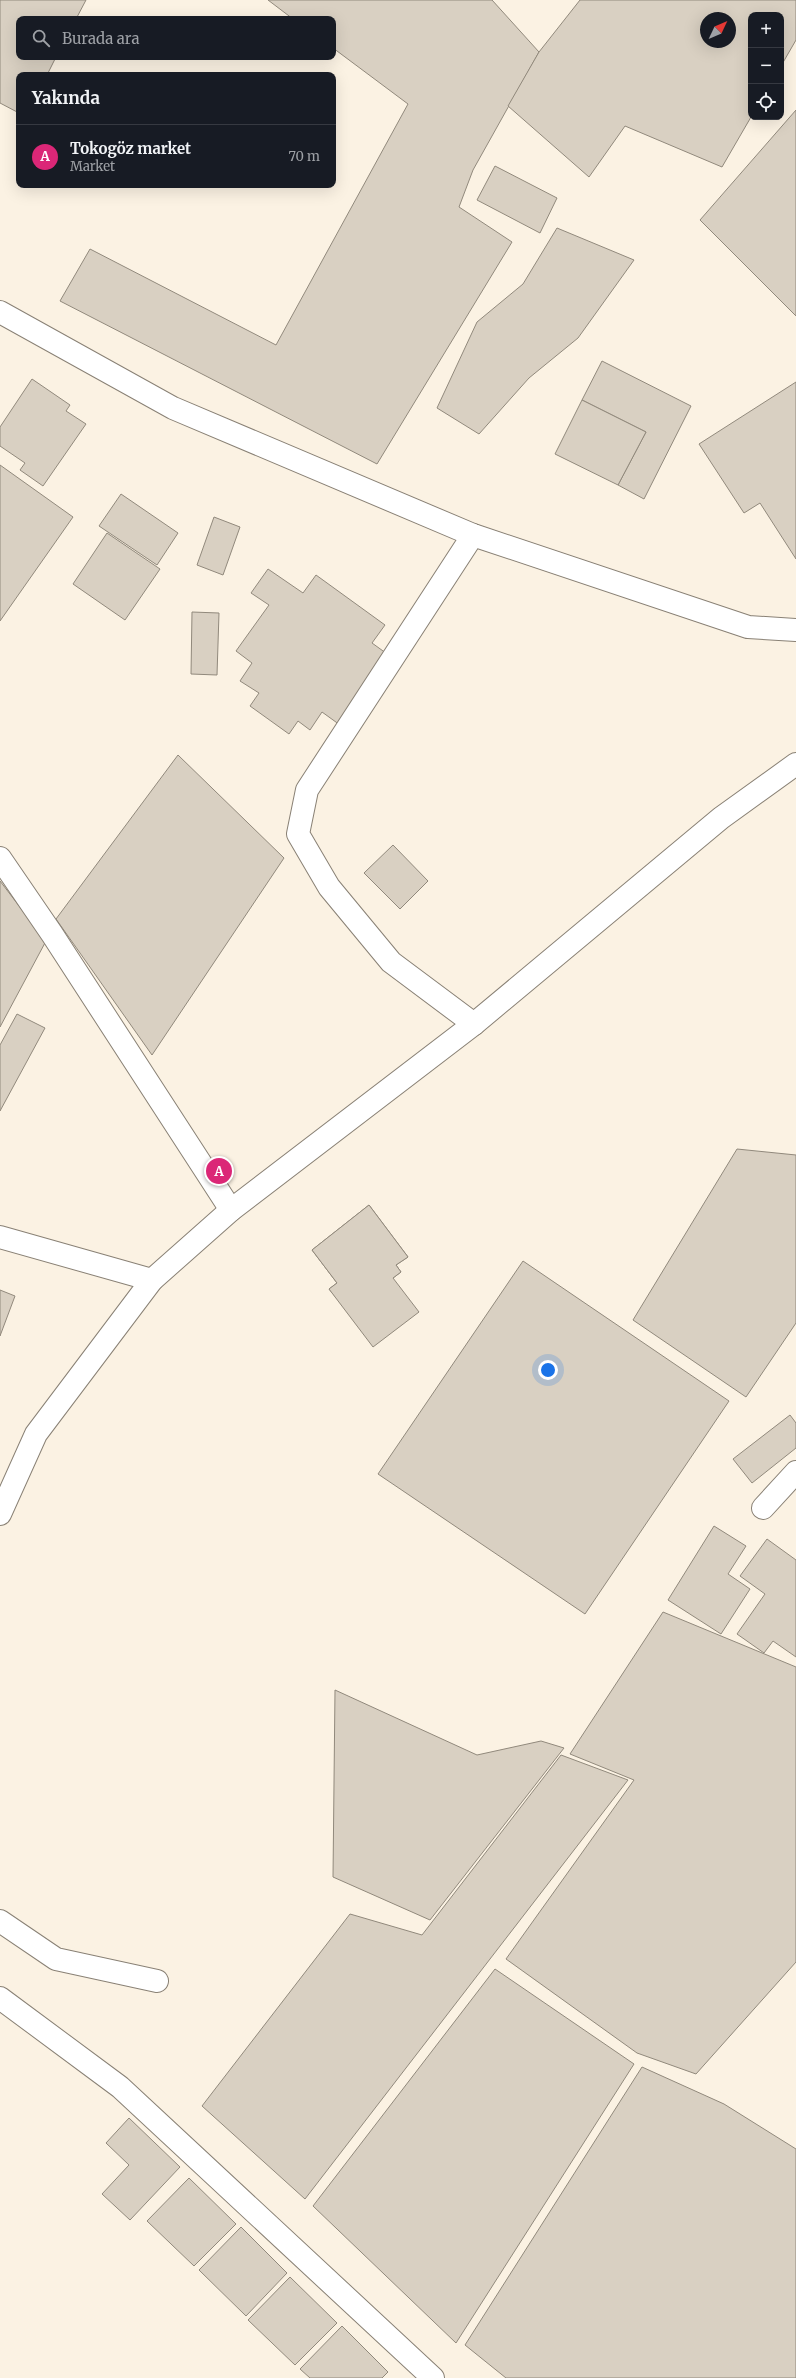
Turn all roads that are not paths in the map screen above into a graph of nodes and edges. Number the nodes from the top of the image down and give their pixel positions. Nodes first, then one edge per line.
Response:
1 (0, 312) edge
2 (473, 535) junction
3 (796, 630) edge
4 (796, 764) edge
5 (0, 858) edge
6 (474, 1024) junction
7 (231, 1210) junction
8 (0, 1237) edge
9 (152, 1280) junction
10 (796, 1472) edge
11 (763, 1508) dead end
12 (0, 1514) edge
13 (0, 1921) edge
14 (157, 1981) dead end
15 (0, 1998) edge
16 (430, 2377) edge

1 - 2 street
2 - 3 street
2 - 6 street
4 - 6 street
5 - 7 street
6 - 7 street
7 - 9 street
8 - 9 street
9 - 12 street
10 - 11 street
13 - 14 street
15 - 16 street

